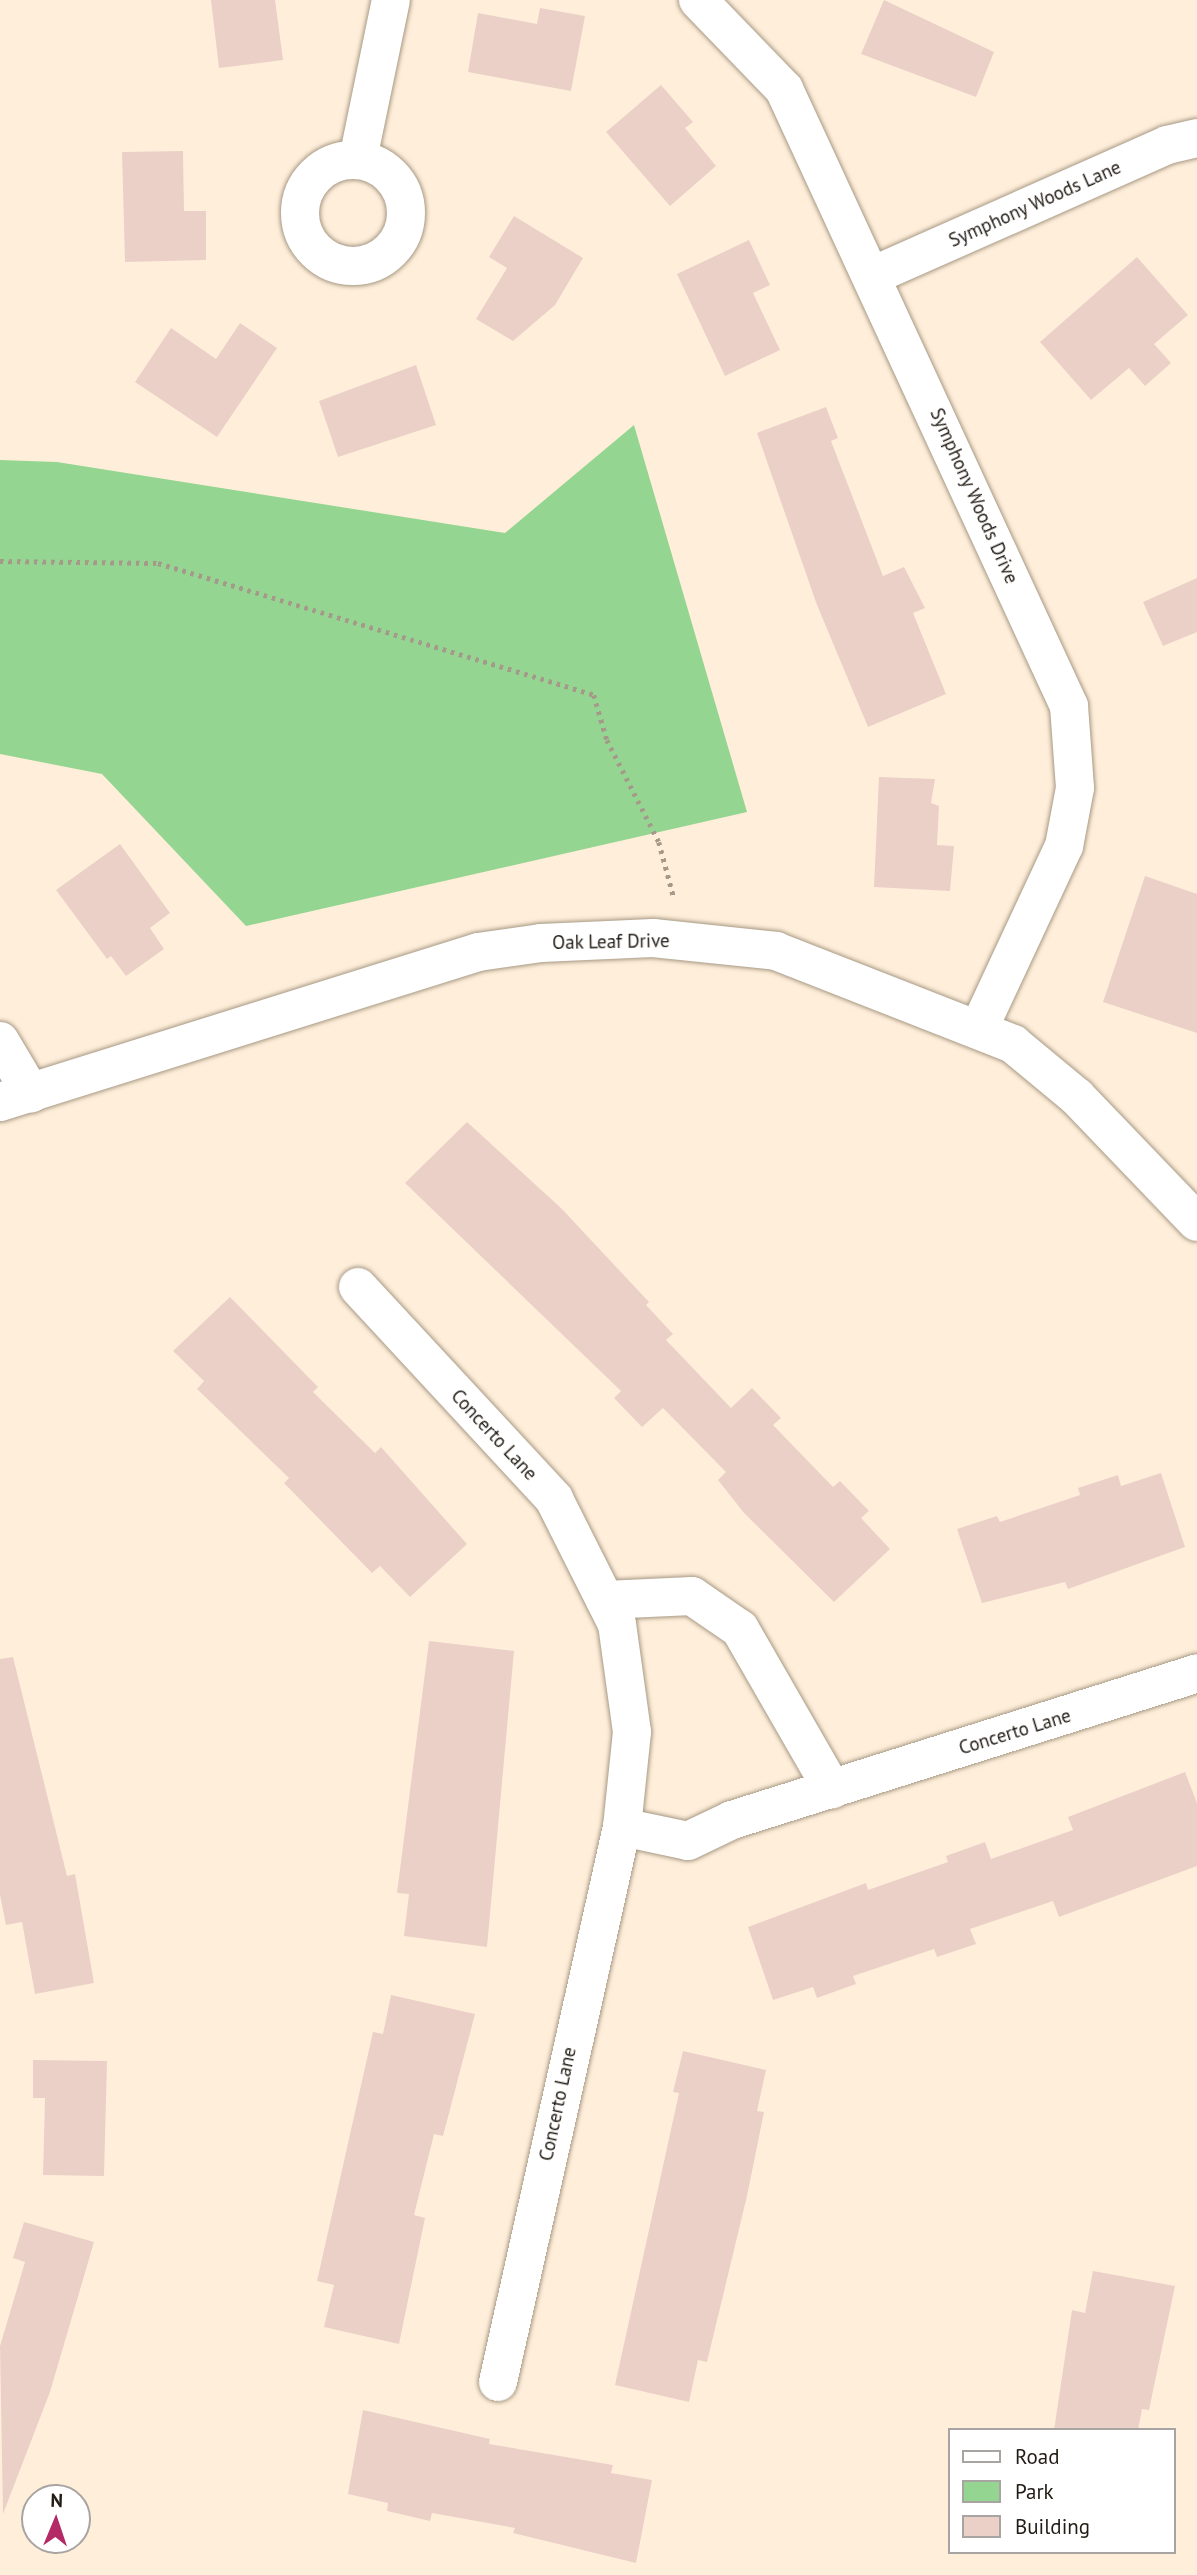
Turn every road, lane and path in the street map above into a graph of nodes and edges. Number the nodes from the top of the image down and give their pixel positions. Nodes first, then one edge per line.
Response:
1 (391, 0) edge
2 (698, 0) edge
3 (1197, 138) edge
4 (358, 159) dead end
5 (874, 275) junction
6 (0, 561) edge
7 (677, 909) dead end
8 (979, 1028) junction
9 (0, 1041) edge
10 (15, 1098) edge
11 (1197, 1223) edge
12 (358, 1287) dead end
13 (605, 1600) junction
14 (1197, 1673) edge
15 (832, 1789) junction
16 (622, 1827) junction
17 (498, 2382) dead end

1 - 4 street
2 - 5 street, Symphony Woods Drive
3 - 5 street, Symphony Woods Lane
5 - 8 street, Symphony Woods Drive
6 - 7 path
8 - 10 street, Oak Leaf Drive
8 - 11 street, Oak Leaf Drive
9 - 10 street
12 - 13 street, Concerto Lane
13 - 15 street
13 - 16 street, Concerto Lane
14 - 15 street, Concerto Lane
15 - 16 street, Concerto Lane
16 - 17 street, Concerto Lane

